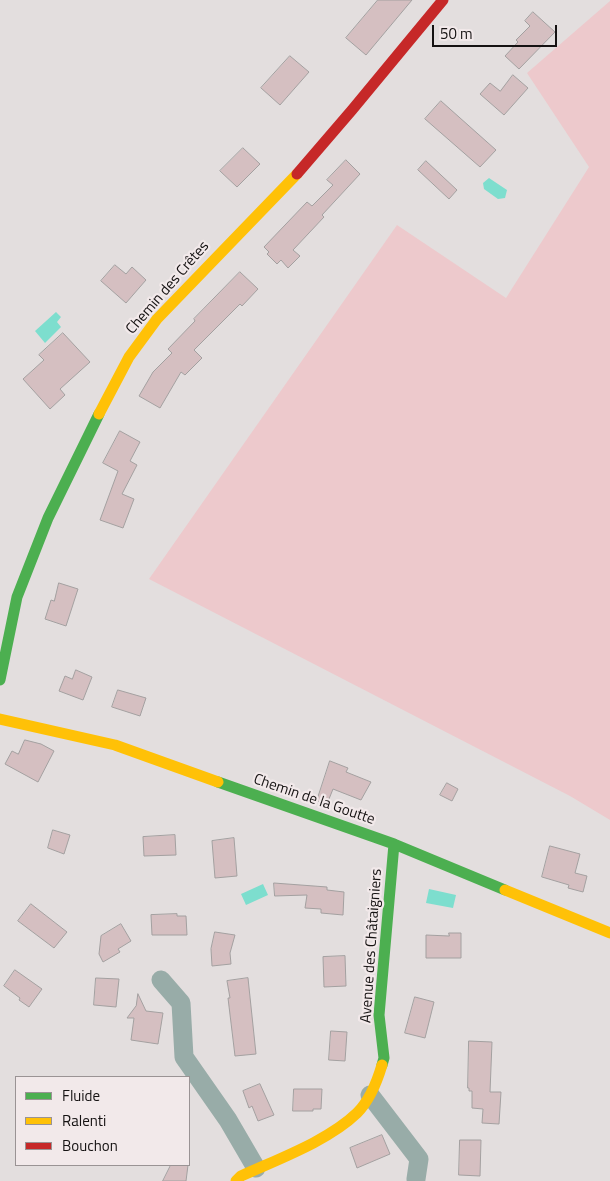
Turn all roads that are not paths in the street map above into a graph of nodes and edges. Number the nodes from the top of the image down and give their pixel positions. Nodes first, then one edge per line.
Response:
1 (443, 0) edge
2 (2, 658) edge
3 (0, 680) edge
4 (0, 719) edge
5 (394, 844) junction
6 (610, 932) edge
7 (161, 980) dead end
8 (370, 1095) junction
9 (256, 1168) junction
10 (416, 1180) dead end
11 (236, 1181) edge

1 - 2 street, Chemin des Crêtes
2 - 3 street, Chemin des Crêtes
4 - 5 street, Chemin de la Goutte
5 - 6 street, Chemin de la Goutte
5 - 8 street, Avenue des Châtaigniers
7 - 9 street
8 - 9 street, Avenue des Châtaigniers
8 - 10 street
9 - 11 street, Avenue des Châtaigniers

